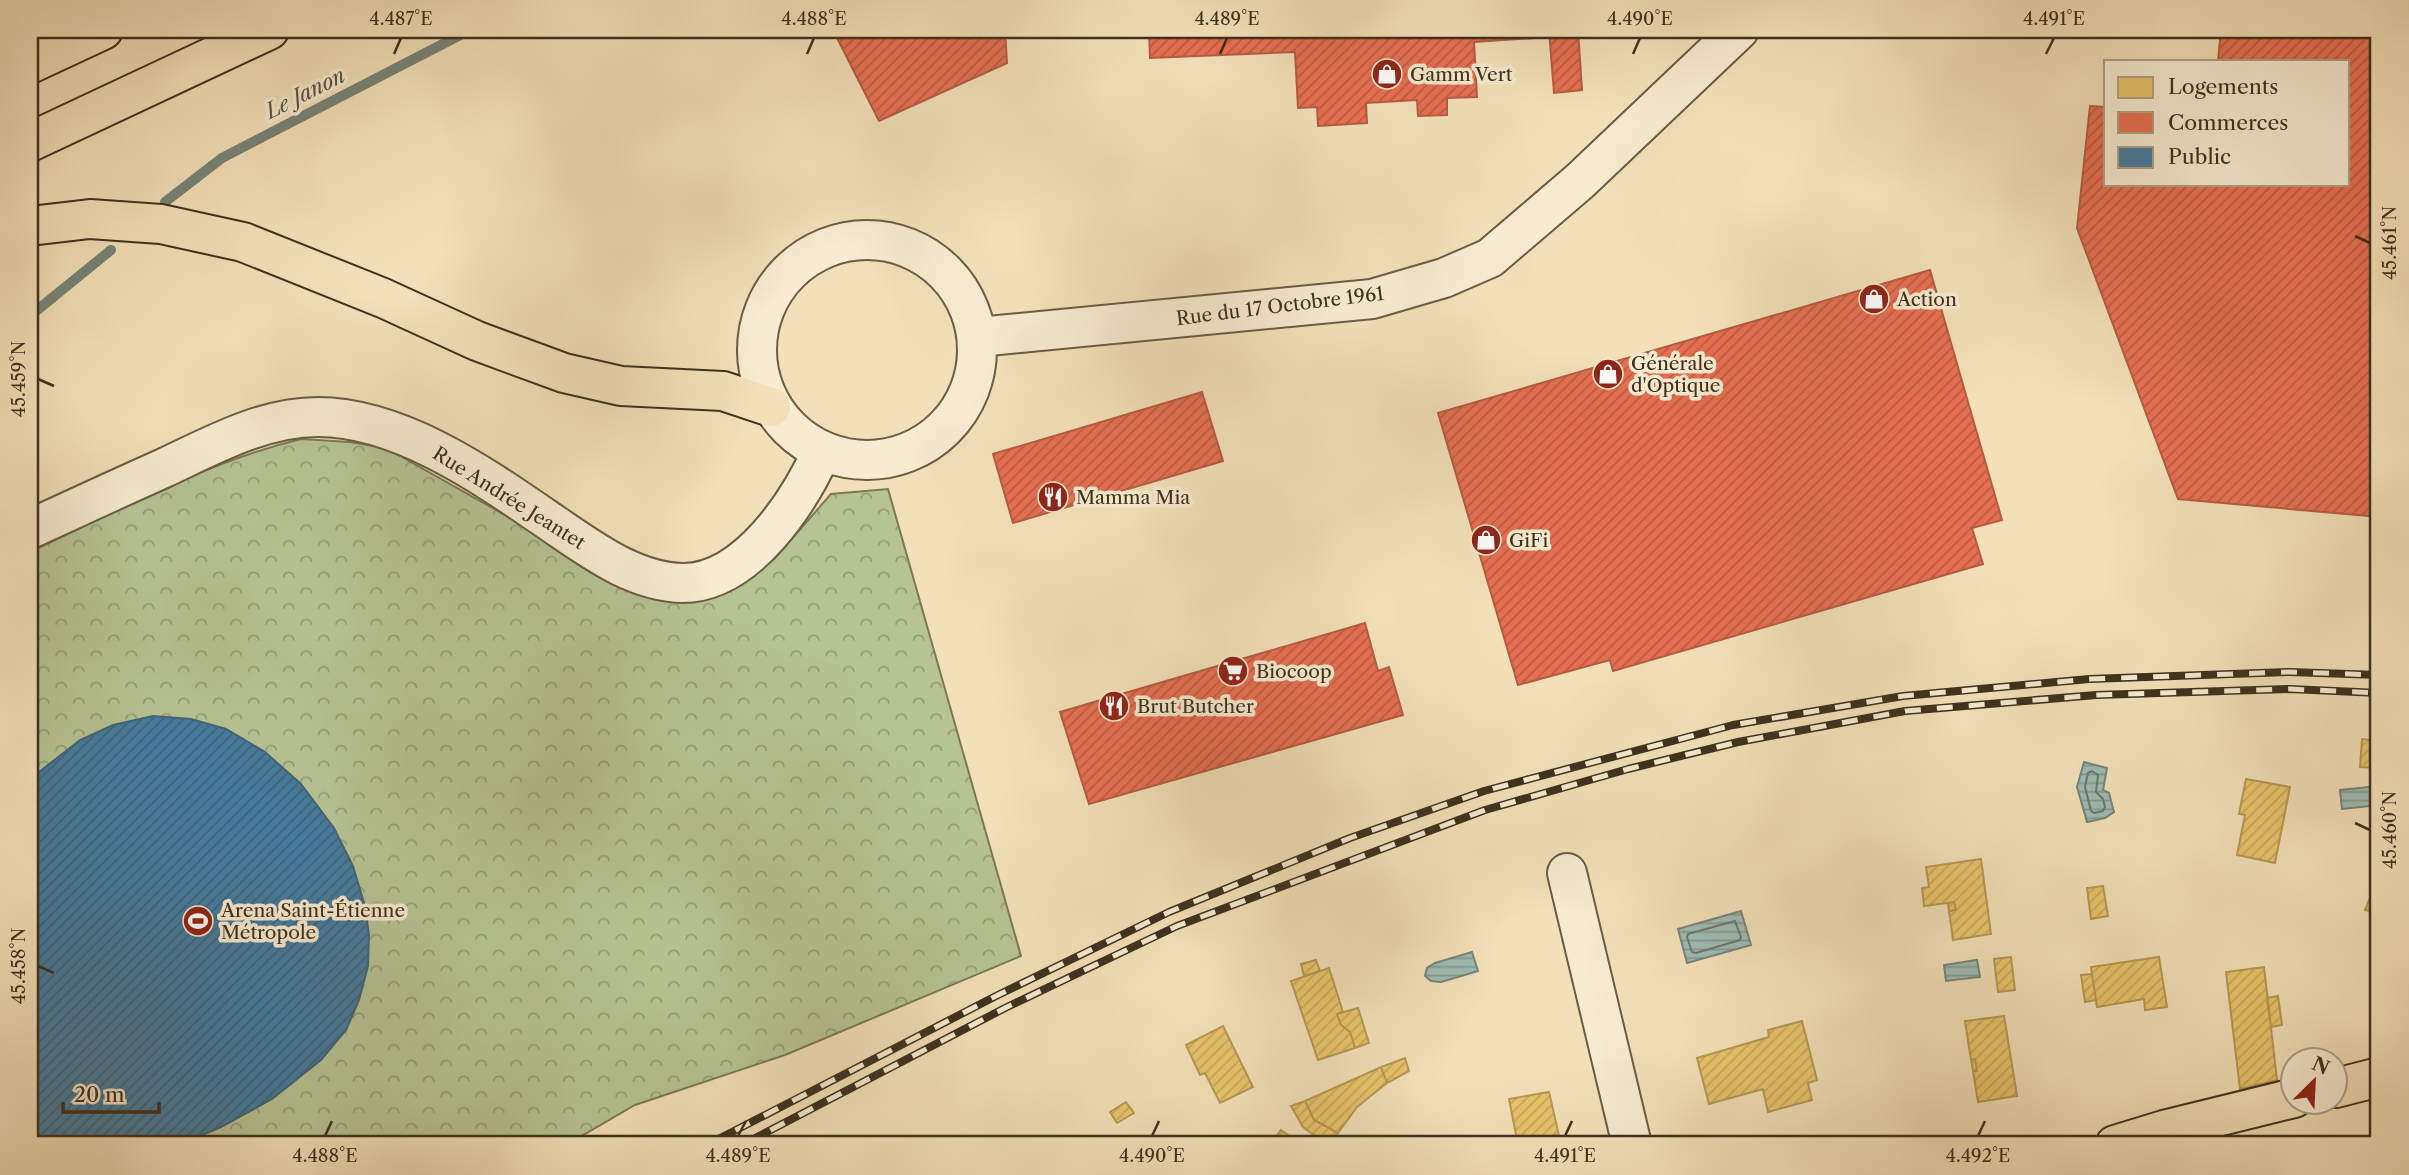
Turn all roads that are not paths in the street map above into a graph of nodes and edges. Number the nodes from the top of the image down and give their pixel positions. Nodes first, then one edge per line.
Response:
1 (103, 30) edge
2 (269, 30) edge
3 (1740, 30) edge
4 (30, 64) edge
5 (30, 142) edge
6 (30, 226) edge
7 (978, 337) junction
8 (771, 407) junction
9 (822, 451) junction
10 (30, 529) edge
11 (1567, 873) dead end
12 (2379, 1077) edge
13 (2350, 1084) edge
14 (2280, 1101) edge
15 (1632, 1145) edge
16 (2115, 1145) edge

1 - 4 main road
2 - 5 main road
3 - 7 street, Rue du 17 Octobre 1961
6 - 8 main road
7 - 8 street
7 - 9 street
8 - 9 street
9 - 10 street, Rue Andrée Jeantet
11 - 15 street
12 - 13 main road
14 - 16 main road

